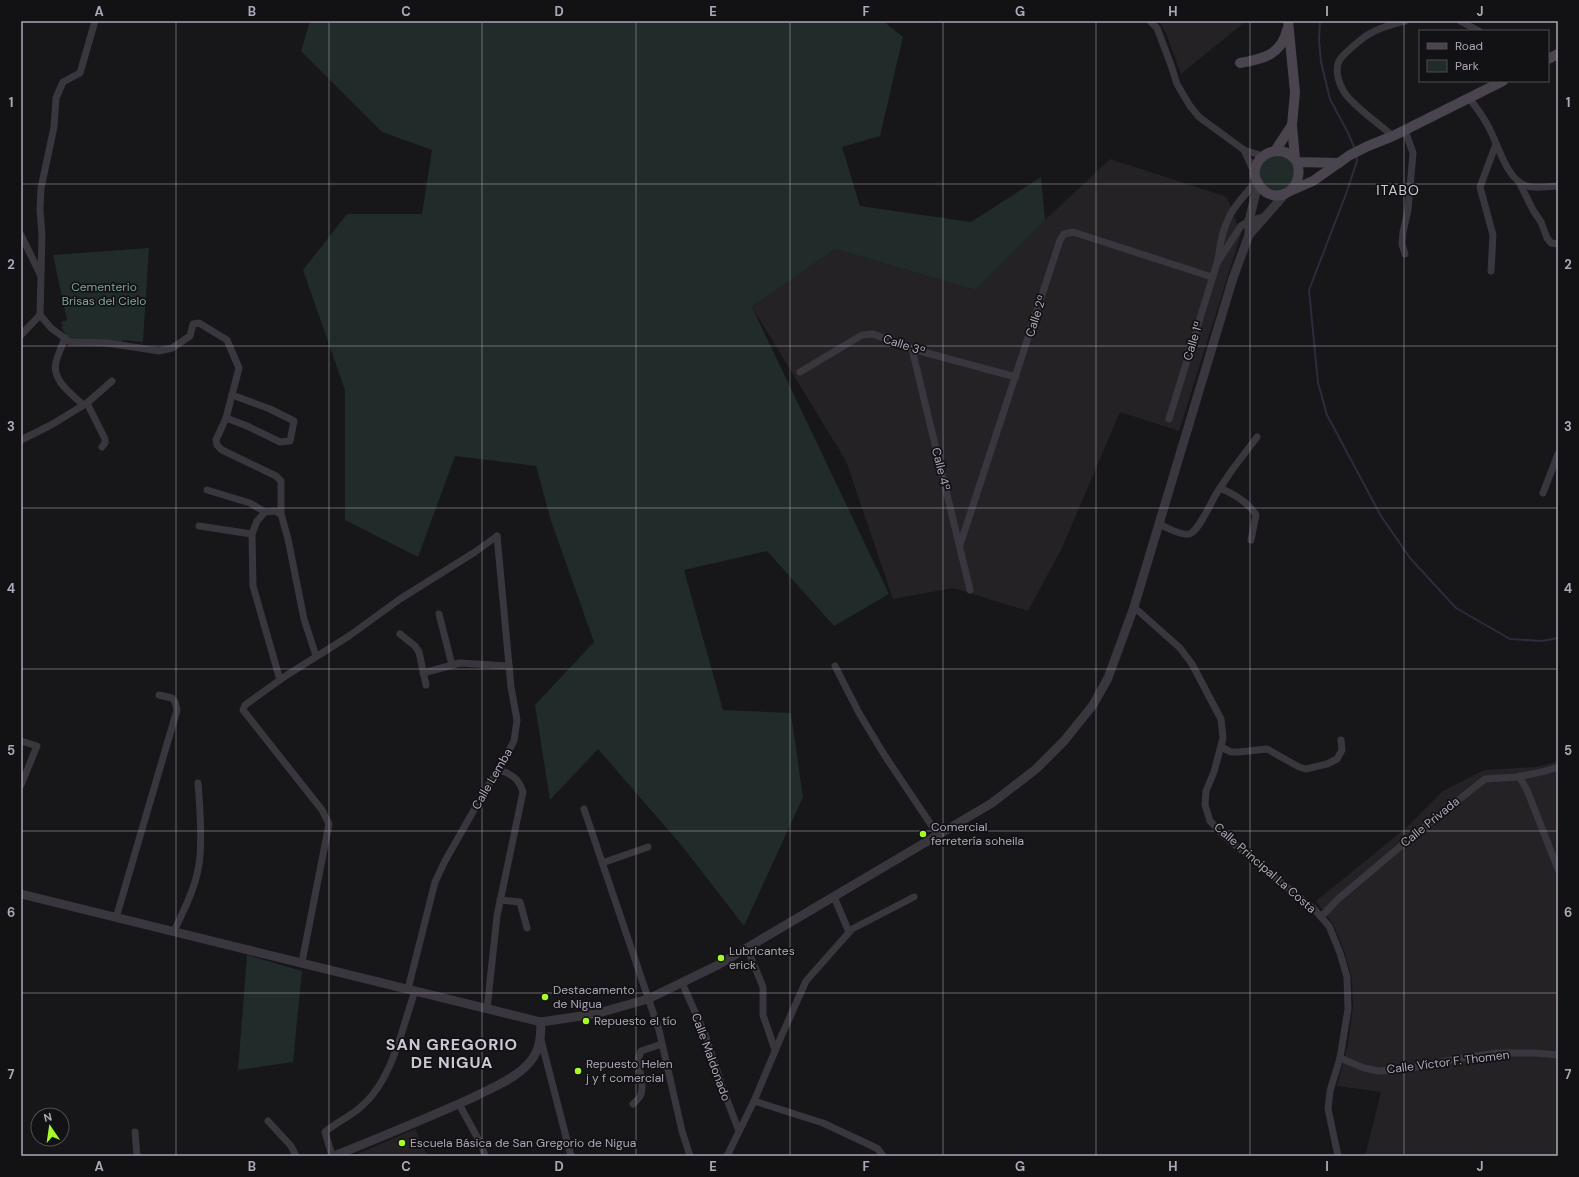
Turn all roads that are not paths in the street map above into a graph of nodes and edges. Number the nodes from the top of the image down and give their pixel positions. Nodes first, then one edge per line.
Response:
1 (95, 21) edge
2 (1150, 21) edge
3 (1405, 21) edge
4 (1460, 21) edge
5 (1288, 25) edge
6 (1477, 30) edge
7 (1558, 54) edge
8 (1549, 58) edge
9 (1240, 63) dead end
10 (1501, 82) edge
11 (1469, 98) junction
12 (1292, 125) junction
13 (1405, 130) junction
14 (1393, 136) junction
15 (1496, 144) junction
16 (1244, 150) junction
17 (1276, 151) junction
18 (1263, 156) junction
19 (1296, 161) junction
20 (1339, 163) junction
21 (1257, 180) junction
22 (1519, 182) junction
23 (1558, 186) edge
24 (1287, 192) junction
25 (1264, 217) junction
26 (1249, 221) junction
27 (21, 235) edge
28 (1248, 236) junction
29 (1558, 244) edge
30 (1405, 254) dead end
31 (1217, 263) junction
32 (1491, 271) dead end
33 (41, 276) junction
34 (1212, 277) junction
35 (40, 315) junction
36 (21, 335) edge
37 (65, 338) junction
38 (912, 349) junction
39 (800, 372) dead end
40 (1016, 377) junction
41 (112, 381) dead end
42 (232, 395) junction
43 (85, 404) junction
44 (226, 418) junction
45 (1169, 419) dead end
46 (1257, 437) dead end
47 (21, 440) edge
48 (102, 447) dead end
49 (1558, 454) edge
50 (1220, 488) junction
51 (207, 490) dead end
52 (1543, 493) dead end
53 (265, 512) junction
54 (281, 514) junction
55 (1159, 524) junction
56 (199, 526) dead end
57 (252, 534) junction
58 (1251, 540) dead end
59 (960, 545) junction
60 (970, 590) dead end
61 (1134, 607) junction
62 (438, 614) dead end
63 (400, 634) dead end
64 (316, 656) junction
65 (452, 665) junction
66 (509, 666) junction
67 (835, 666) dead end
68 (423, 673) junction
69 (280, 680) junction
70 (426, 685) dead end
71 (159, 695) dead end
72 (1341, 740) dead end
73 (21, 741) edge
74 (1221, 747) junction
75 (1558, 767) edge
76 (499, 770) junction
77 (1520, 776) junction
78 (198, 783) dead end
79 (21, 785) edge
80 (584, 809) dead end
81 (938, 835) junction
82 (648, 847) dead end
83 (602, 863) junction
84 (1558, 869) edge
85 (21, 894) edge
86 (834, 897) junction
87 (914, 897) dead end
88 (500, 900) junction
89 (1321, 917) junction
90 (116, 918) junction
91 (527, 928) dead end
92 (174, 931) junction
93 (850, 932) junction
94 (747, 948) junction
95 (302, 962) junction
96 (682, 983) junction
97 (411, 990) junction
98 (648, 1000) junction
99 (487, 1009) junction
100 (541, 1022) junction
101 (541, 1040) junction
102 (662, 1044) junction
103 (775, 1050) junction
104 (1558, 1055) edge
105 (1340, 1058) junction
106 (754, 1101) junction
107 (459, 1104) junction
108 (633, 1104) dead end
109 (268, 1121) dead end
110 (739, 1131) junction
111 (135, 1132) dead end
112 (137, 1156) edge
113 (296, 1156) edge
114 (333, 1156) edge
115 (485, 1156) edge
116 (571, 1156) edge
117 (690, 1156) edge
118 (727, 1156) edge
119 (883, 1156) edge
120 (1338, 1156) edge

1 - 33 street
2 - 16 street
3 - 14 street
4 - 6 street
5 - 9 main road
5 - 12 main road
7 - 8 main road
10 - 11 main road
11 - 13 main road
11 - 15 street
12 - 17 main road
12 - 19 main road
13 - 14 main road
13 - 30 street
14 - 20 main road
15 - 22 street
15 - 32 street
16 - 18 street
16 - 21 street
17 - 18 main road
17 - 19 main road
18 - 21 main road
19 - 20 main road
19 - 24 main road
20 - 24 main road
21 - 24 main road
21 - 26 street
21 - 31 street, Calle 1ª
22 - 23 street
22 - 29 street
24 - 25 street
25 - 26 street, Calle 1ª
25 - 28 street
26 - 28 street
26 - 31 street, Calle 1ª
27 - 33 street
28 - 55 street
31 - 34 street, Calle 1ª
33 - 35 street
34 - 40 street, Calle 2ª
34 - 45 street, Calle 1ª
35 - 36 street
35 - 37 street
37 - 42 street
37 - 43 street
38 - 39 street, Calle 3ª
38 - 40 street, Calle 3ª
38 - 59 street, Calle 4ª
40 - 59 street, Calle 2ª
41 - 43 street
42 - 44 street
42 - 44 street
43 - 47 street
43 - 48 street
44 - 54 street
46 - 50 street
49 - 52 street
50 - 55 street
50 - 58 street
51 - 53 street
53 - 54 street
53 - 57 street
54 - 64 street
55 - 61 street
56 - 57 street
57 - 69 street
59 - 60 street, Calle 4ª
61 - 74 street, Calle Principal La Costa
61 - 81 street
62 - 65 street
63 - 68 street
64 - 66 street, Calle Lemba
64 - 69 street
65 - 66 street
65 - 68 street
66 - 76 street, Calle Lemba
67 - 81 street
68 - 70 street
69 - 95 street
71 - 90 street
72 - 74 street
73 - 79 street
74 - 89 street, Calle Principal La Costa
75 - 77 street, Calle Privada
76 - 88 street
76 - 97 street, Calle Lemba
77 - 84 street
77 - 89 street, Calle Privada
78 - 92 street
80 - 83 street
81 - 86 street
82 - 83 street
83 - 98 street
85 - 90 street
86 - 93 street
86 - 94 street
87 - 93 street
88 - 91 street
88 - 99 street
89 - 105 street, Calle Principal La Costa
90 - 92 street
92 - 95 street
93 - 103 street
94 - 96 street
94 - 103 street
95 - 97 street
96 - 98 street
96 - 110 street, Calle Maldonado
97 - 99 street
97 - 114 street, Calle Lemba
98 - 100 street
98 - 102 street
99 - 100 street
100 - 101 street
101 - 107 street
101 - 116 street
102 - 108 street
102 - 117 street
103 - 106 street
104 - 105 street, Calle Víctor F. Thomen
105 - 120 street, Calle Principal La Costa
106 - 110 street
106 - 119 street
107 - 114 street
107 - 115 street
109 - 113 street
110 - 118 street
111 - 112 street

